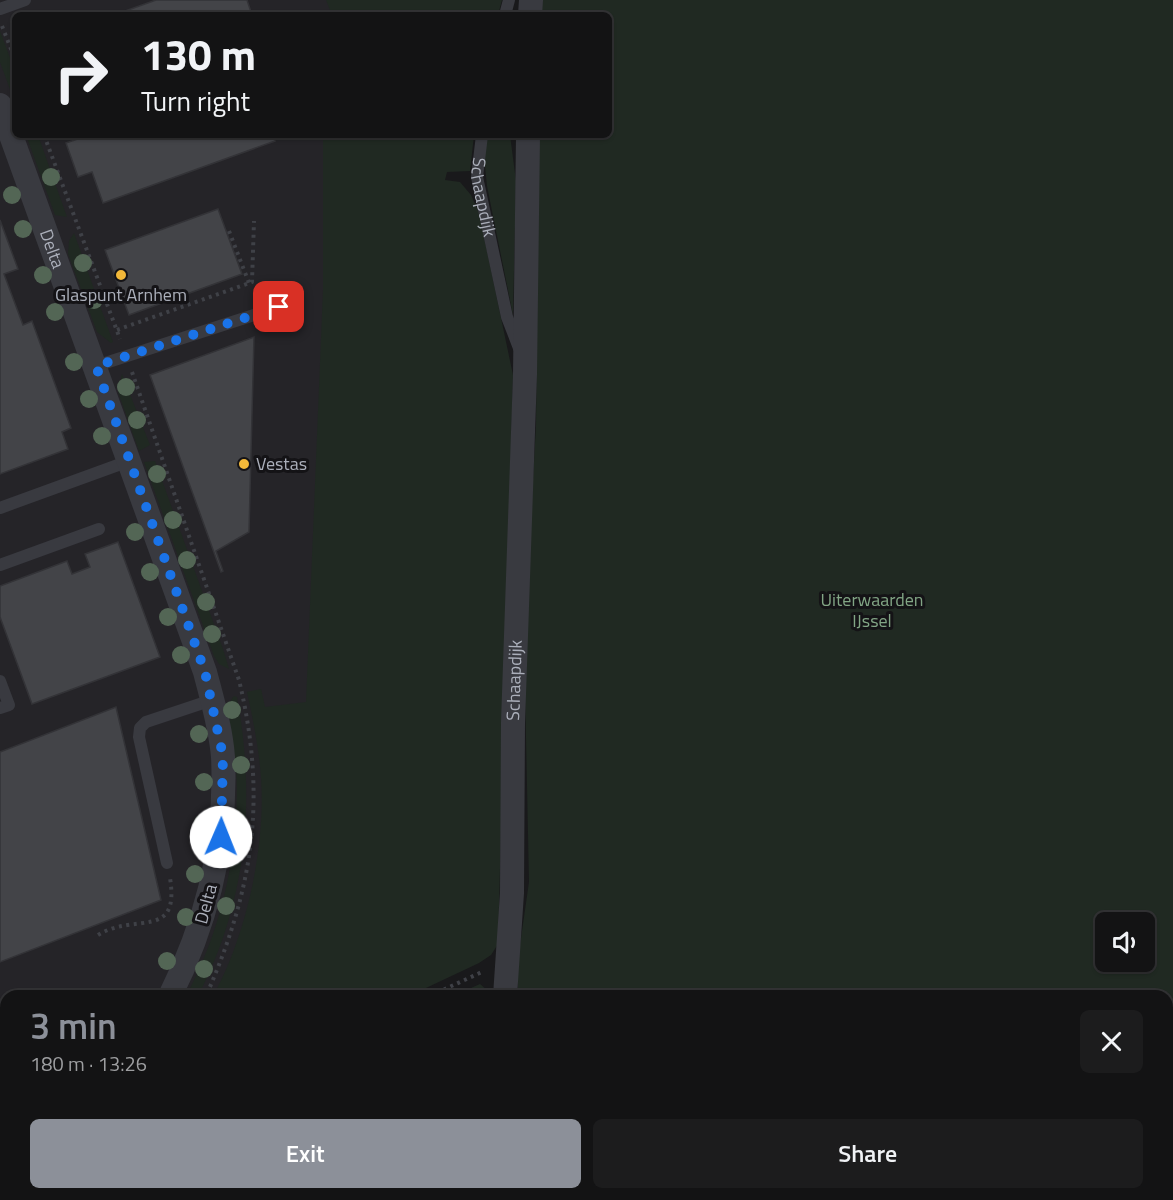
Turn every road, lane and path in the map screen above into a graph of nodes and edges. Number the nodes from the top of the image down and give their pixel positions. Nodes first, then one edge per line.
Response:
1 (25, 0) edge
2 (0, 9) edge
3 (0, 19) edge
4 (12, 51) edge
5 (0, 105) edge
6 (12, 138) edge
7 (12, 138) edge
8 (482, 138) edge
9 (528, 138) edge
10 (254, 221) dead end
11 (229, 231) dead end
12 (249, 283) junction
13 (279, 307) dead end
14 (117, 330) dead end
15 (525, 363) junction
16 (96, 366) junction
17 (129, 461) junction
18 (0, 508) edge
19 (99, 529) dead end
20 (0, 566) edge
21 (0, 681) edge
22 (212, 700) junction
23 (0, 708) edge
24 (167, 863) joint
25 (98, 935) dead end
26 (507, 961) junction
27 (173, 990) edge
28 (443, 990) edge
29 (505, 990) edge

1 - 2 lane
3 - 4 path
5 - 7 street, Delta
6 - 16 street, Delta
8 - 15 lane, Schaapdijk
9 - 15 street, Schaapdijk
10 - 12 path
11 - 12 path
12 - 14 path
13 - 16 lane
15 - 26 street, Schaapdijk
16 - 17 street, Delta
17 - 18 lane
17 - 22 street, Delta
19 - 20 lane
21 - 23 lane
22 - 24 lane
22 - 27 street, Delta
24 - 25 path
26 - 28 path
26 - 29 street, Schaapdijk

